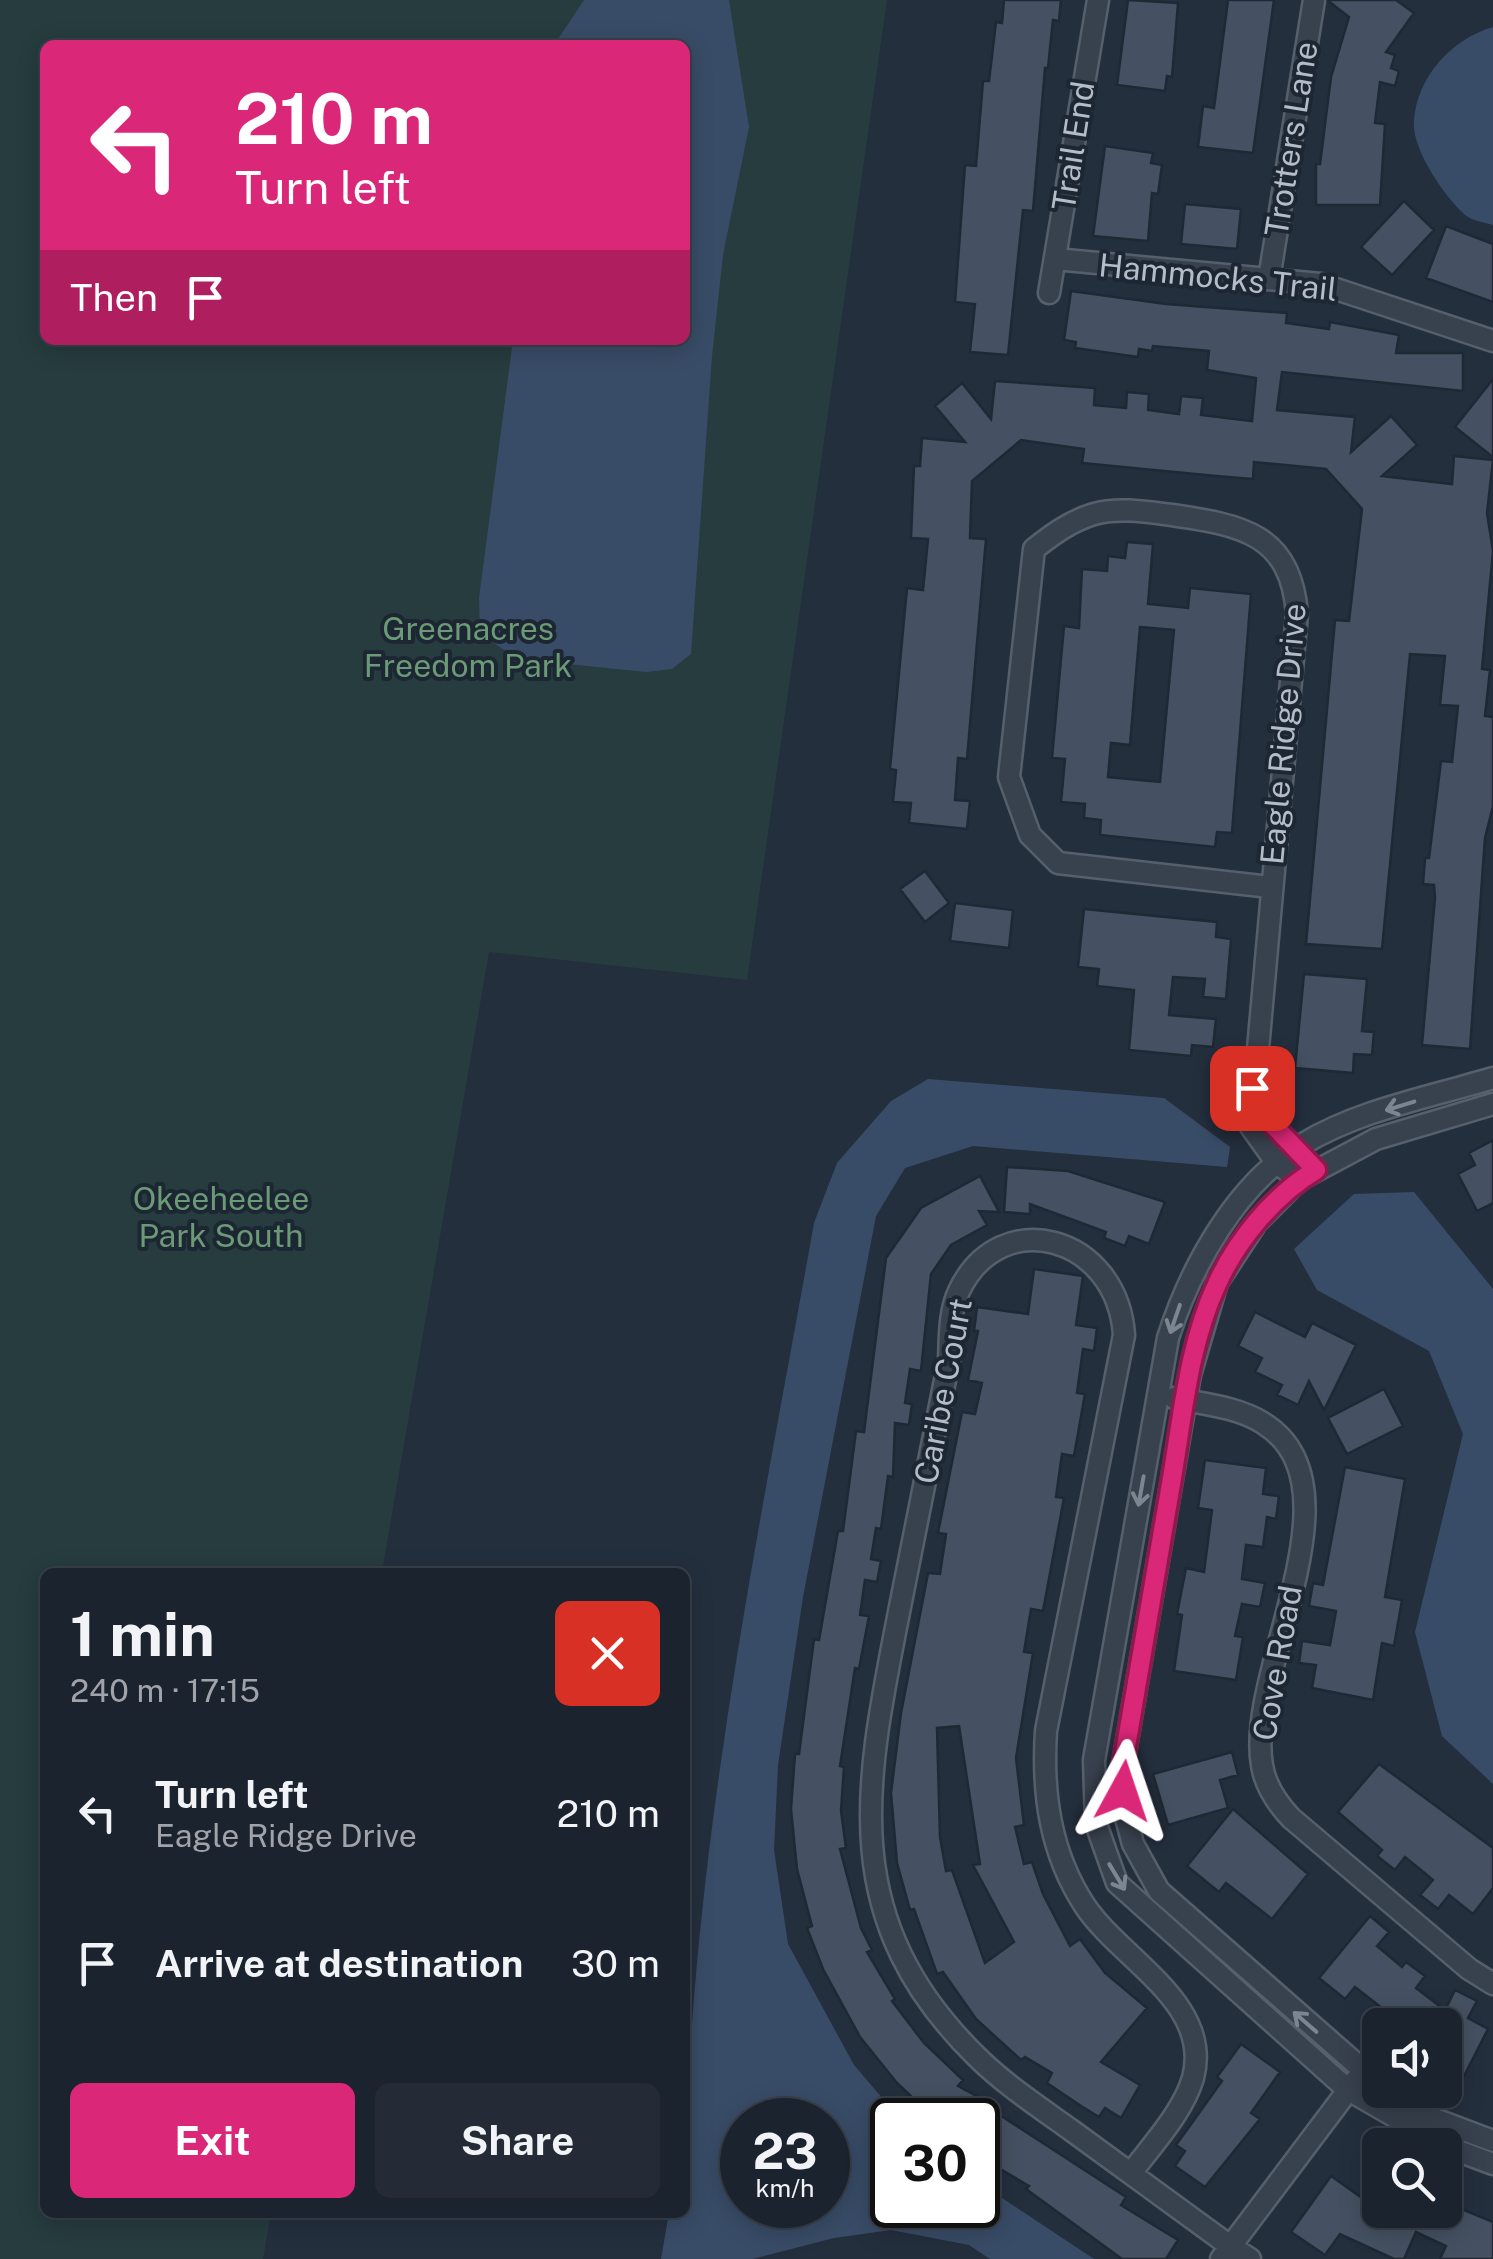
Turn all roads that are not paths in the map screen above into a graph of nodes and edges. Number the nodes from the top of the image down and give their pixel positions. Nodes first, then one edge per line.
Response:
1 (1098, 0) edge
2 (1314, 0) edge
3 (1055, 259) junction
4 (1268, 279) junction
5 (1050, 292) dead end
6 (1493, 341) edge
7 (1270, 887) junction
8 (1493, 1078) edge
9 (1252, 1103) junction
10 (1493, 1104) edge
11 (1295, 1150) junction
12 (1276, 1162) junction
13 (1307, 1175) junction
14 (1158, 1395) junction
15 (1184, 1400) junction
16 (1493, 1984) edge
17 (1362, 2069) edge
18 (1362, 2083) edge
19 (1348, 2089) junction
20 (1416, 2108) edge
21 (1415, 2128) edge
22 (1493, 2141) edge
23 (1462, 2152) edge
24 (1493, 2164) edge
25 (1131, 2173) junction
26 (1226, 2252) edge
27 (1250, 2259) edge

1 - 3 street, Trail End
2 - 4 street, Trotters Lane
3 - 4 street, Hammocks Trail
3 - 5 street, Trail End
4 - 6 street, Hammocks Trail
7 - 7 street, Eagle Ridge Drive
7 - 9 street, Eagle Ridge Drive
8 -> 11 street
9 - 11 street
9 - 12 street, Eagle Ridge Drive
10 - 13 street
11 - 12 street
11 - 13 street
12 - 13 street, Eagle Ridge Drive
12 -> 14 street
13 - 15 street
14 - 15 street, Cove Road
14 -> 19 street
15 - 16 street, Cove Road
17 -> 15 street
18 - 19 street
19 - 21 street
19 - 26 street
20 - 22 street
23 - 24 street
25 - 25 street, Caribe Court
25 - 26 street, Caribe Court
26 - 27 street, Caribe Court

